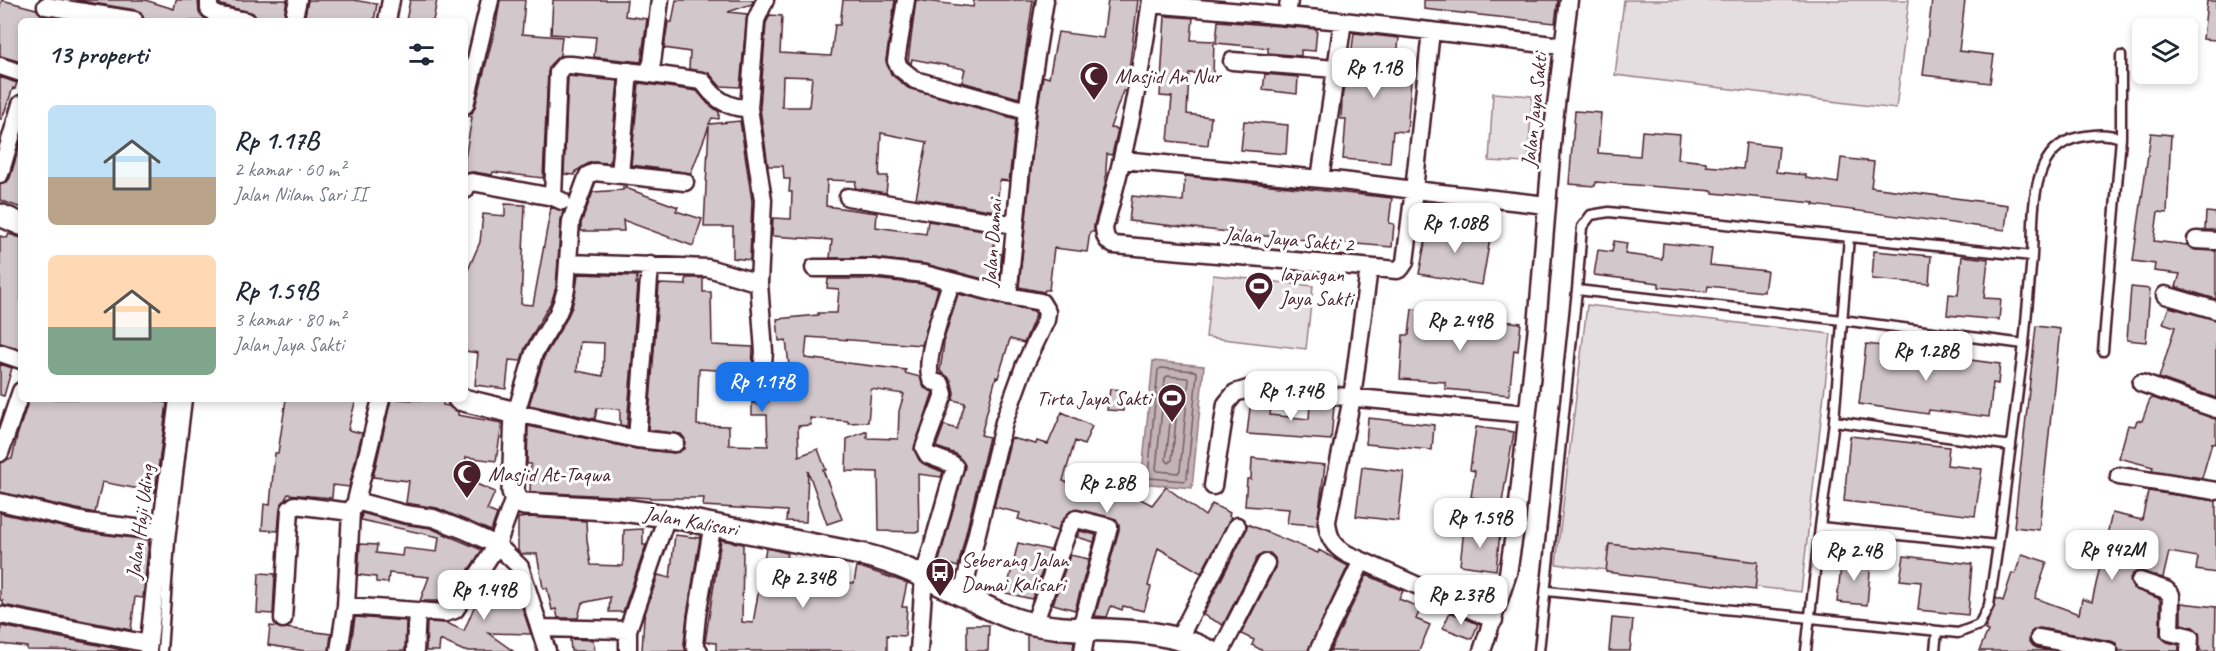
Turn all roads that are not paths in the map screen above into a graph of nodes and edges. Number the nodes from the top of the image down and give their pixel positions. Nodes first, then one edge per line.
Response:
1 (209, 0) edge
2 (298, 0) edge
3 (391, 0) edge
4 (490, 0) edge
5 (660, 0) edge
6 (765, 0) edge
7 (906, 0) edge
8 (1045, 0) edge
9 (1569, 0) edge
10 (1151, 2) edge
11 (1288, 8) edge
12 (46, 9) edge
13 (118, 18) edge
14 (232, 18) edge
15 (294, 18) edge
16 (388, 18) edge
17 (1343, 21) junction
18 (1431, 31) junction
19 (1562, 46) junction
20 (2121, 56) dead end
21 (1232, 61) dead end
22 (0, 66) edge
23 (642, 69) junction
24 (1336, 69) junction
25 (18, 72) edge
26 (468, 92) edge
27 (749, 108) junction
28 (1027, 111) junction
29 (18, 114) edge
30 (2121, 138) junction
31 (1123, 159) junction
32 (0, 174) edge
33 (621, 175) junction
34 (1320, 180) junction
35 (685, 182) dead end
36 (468, 183) edge
37 (1414, 190) junction
38 (553, 197) junction
39 (848, 197) dead end
40 (578, 202) junction
41 (1547, 205) junction
42 (0, 215) edge
43 (18, 223) edge
44 (1014, 225) junction
45 (1849, 237) junction
46 (2196, 240) dead end
47 (2216, 241) edge
48 (2032, 256) junction
49 (568, 263) junction
50 (650, 265) junction
51 (814, 268) dead end
52 (1369, 268) junction
53 (759, 283) junction
54 (951, 283) junction
55 (1577, 290) junction
56 (2165, 295) dead end
57 (1008, 296) junction
58 (2216, 310) edge
59 (1842, 320) junction
60 (2024, 344) junction
61 (2103, 351) dead end
62 (0, 353) edge
63 (18, 359) edge
64 (2141, 383) dead end
65 (760, 395) dead end
66 (1352, 398) junction
67 (18, 400) edge
68 (468, 401) edge
69 (179, 402) edge
70 (179, 402) edge
71 (380, 402) edge
72 (2216, 409) edge
73 (516, 413) junction
74 (1527, 414) junction
75 (1834, 421) junction
76 (637, 439) junction
77 (675, 443) dead end
78 (2011, 446) junction
79 (0, 453) edge
80 (2119, 476) dead end
81 (1213, 486) dead end
82 (2216, 491) edge
83 (514, 498) junction
84 (0, 502) edge
85 (354, 506) junction
86 (667, 516) junction
87 (713, 523) junction
88 (1237, 526) dead end
89 (1820, 527) junction
90 (161, 531) junction
91 (497, 545) junction
92 (1998, 545) junction
93 (1362, 561) junction
94 (1266, 563) dead end
95 (924, 576) junction
96 (2140, 581) dead end
97 (1547, 591) junction
98 (962, 595) junction
99 (346, 606) junction
100 (417, 611) junction
101 (0, 615) edge
102 (1808, 619) junction
103 (283, 620) dead end
104 (1494, 620) junction
105 (1034, 624) junction
106 (541, 628) junction
107 (1084, 628) junction
108 (628, 630) junction
109 (1937, 631) junction
110 (1179, 638) junction
111 (2039, 638) dead end
112 (153, 649) edge
113 (339, 651) edge
114 (415, 651) edge
115 (547, 651) edge
116 (628, 651) edge
117 (699, 651) edge
118 (919, 651) edge
119 (1083, 651) edge
120 (1209, 651) edge
121 (1221, 651) edge
122 (1318, 651) edge
123 (1482, 651) edge
124 (1539, 651) edge
125 (1806, 651) edge
126 (1935, 651) edge
127 (2109, 651) edge
128 (2188, 651) edge

1 - 14 street
2 - 15 street
3 - 16 street
4 - 26 street
5 - 23 street
6 - 27 street
7 - 28 street
8 - 28 street, Jalan Damai
9 - 19 street, Jalan Jaya Sakti
10 - 11 street
10 - 31 street
11 - 17 street
12 - 13 street
17 - 18 street
17 - 24 street
18 - 19 street
18 - 37 street
19 - 41 street, Jalan Jaya Sakti
20 - 30 lane
21 - 24 street
22 - 25 street
23 - 27 street
23 - 33 street
23 - 38 street
24 - 34 street
27 - 53 street
28 - 44 street, Jalan Damai
29 - 32 street
30 - 48 lane
30 - 61 lane
31 - 34 street
31 - 52 street, Jalan Jaya Sakti 2
33 - 35 street
33 - 40 street
34 - 37 street
36 - 38 street
37 - 41 street
37 - 52 street, Jalan Jaya Sakti 2
38 - 40 street
39 - 44 street
40 - 49 street
41 - 74 street, Jalan Jaya Sakti
42 - 43 street
44 - 57 street, Jalan Damai
45 - 48 lane
45 - 55 lane
45 - 59 lane
46 - 47 street
48 - 60 lane
49 - 50 street
49 - 73 street
50 - 53 street
50 - 76 street
51 - 54 street
52 - 66 street
53 - 65 street
54 - 57 street
54 - 95 street
55 - 59 lane
55 - 97 lane
56 - 58 street
57 - 98 street, Jalan Damai
59 - 60 lane
59 - 75 lane
60 - 78 lane
62 - 63 street
64 - 72 street
66 - 74 street
66 - 81 street
66 - 93 street
67 - 79 street
68 - 73 street
69 - 90 street, Jalan Haji Uding
70 - 112 lane
71 - 85 street
73 - 76 street
73 - 83 street
74 - 104 street, Jalan Jaya Sakti
75 - 78 lane
75 - 89 lane
76 - 77 street
78 - 92 lane
80 - 82 street
83 - 86 street, Jalan Kalisari
83 - 91 street
84 - 90 street
85 - 91 street
85 - 99 street
85 - 103 street
86 - 87 street, Jalan Kalisari
86 - 108 street
87 - 95 street, Jalan Kalisari
87 - 117 street
88 - 110 street
89 - 92 lane
89 - 102 lane
90 - 112 street, Jalan Haji Uding
91 - 100 street
91 - 106 street
92 - 109 lane
93 - 104 street
93 - 122 street
94 - 121 street
95 - 98 street, Jalan Kalisari
95 - 118 street
96 - 128 street
97 - 102 lane
97 - 124 lane
98 - 105 street, Jalan Kalisari
99 - 100 street
99 - 113 street
100 - 114 street
101 - 112 street
102 - 109 lane
102 - 125 lane
104 - 123 street, Jalan Jaya Sakti
105 - 107 street, Jalan Kalisari
105 - 107 street
106 - 108 street
106 - 115 street
107 - 110 street, Jalan Kalisari
107 - 119 street
108 - 116 street
109 - 126 lane
110 - 120 street, Jalan Kalisari
111 - 127 street

